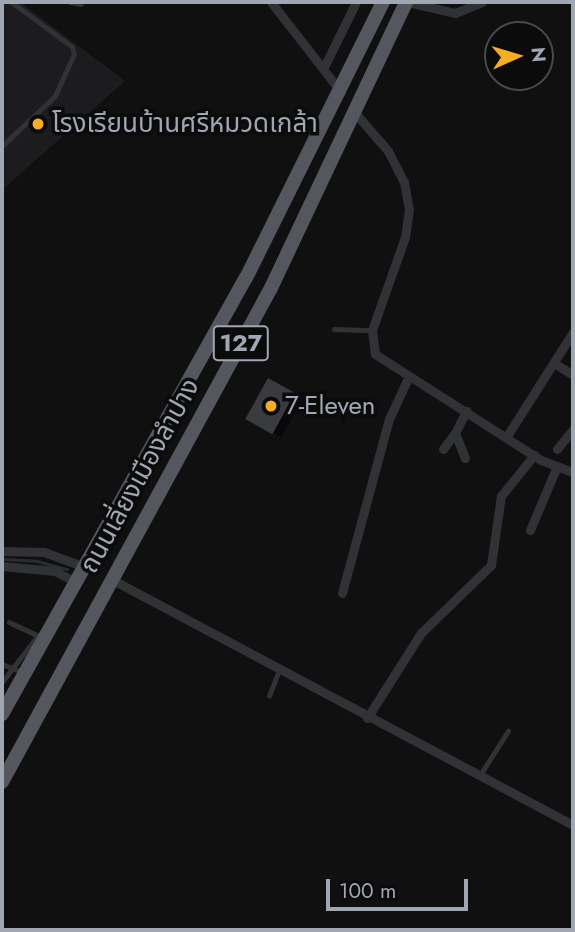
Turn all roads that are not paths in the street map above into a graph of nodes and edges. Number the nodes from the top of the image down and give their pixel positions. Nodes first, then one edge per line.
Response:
1 (11, 2) edge
2 (71, 2) edge
3 (271, 2) edge
4 (356, 2) edge
5 (383, 2) edge
6 (407, 2) edge
7 (482, 2) edge
8 (81, 4) dead end
9 (324, 67) junction
10 (341, 92) junction
11 (356, 114) junction
12 (2, 146) edge
13 (334, 329) dead end
14 (372, 330) junction
15 (573, 331) edge
16 (554, 363) junction
17 (573, 375) edge
18 (409, 376) junction
19 (466, 411) junction
20 (573, 429) edge
21 (455, 433) junction
22 (507, 436) junction
23 (443, 449) dead end
24 (557, 449) dead end
25 (534, 455) junction
26 (465, 458) dead end
27 (558, 466) junction
28 (573, 472) edge
29 (530, 530) dead end
30 (2, 551) edge
31 (2, 566) edge
32 (82, 566) junction
33 (111, 579) junction
34 (74, 581) junction
35 (342, 593) dead end
36 (9, 622) dead end
37 (40, 637) junction
38 (2, 664) edge
39 (18, 670) junction
40 (277, 674) junction
41 (2, 682) edge
42 (269, 696) dead end
43 (2, 714) edge
44 (367, 718) junction
45 (508, 731) dead end
46 (480, 775) junction
47 (2, 782) edge
48 (573, 825) edge

1 - 12 lane
2 - 8 lane
3 - 9 street
4 - 9 street
5 - 10 highway, ถนนเลี่ยงเมืองลำปาง / 127
6 - 7 street
6 - 11 highway, ถนนเลี่ยงเมืองลำปาง / 127
9 - 10 street
10 - 32 highway, ถนนเลี่ยงเมืองลำปาง / 127
11 - 14 street
11 - 33 highway, ถนนเลี่ยงเมืองลำปาง / 127
13 - 14 lane
14 - 18 street
15 - 16 street
16 - 17 street
16 - 22 street
18 - 19 street
18 - 35 street
19 - 21 street
19 - 22 street
20 - 24 street
21 - 23 street
21 - 26 street
22 - 25 street
25 - 27 street
25 - 44 street
27 - 28 street
27 - 29 street
30 - 32 street
31 - 34 street
32 - 34 highway, ถนนเลี่ยงเมืองลำปาง / 127
33 - 40 street
33 - 47 highway, ถนนเลี่ยงเมืองลำปาง / 127
34 - 37 highway, ถนนเลี่ยงเมืองลำปาง / 127
36 - 37 lane
37 - 39 highway, ถนนเลี่ยงเมืองลำปาง / 127
38 - 39 lane
39 - 41 lane
39 - 43 highway, ถนนเลี่ยงเมืองลำปาง / 127
40 - 42 lane
40 - 44 street
44 - 46 street
45 - 46 lane
46 - 48 street

